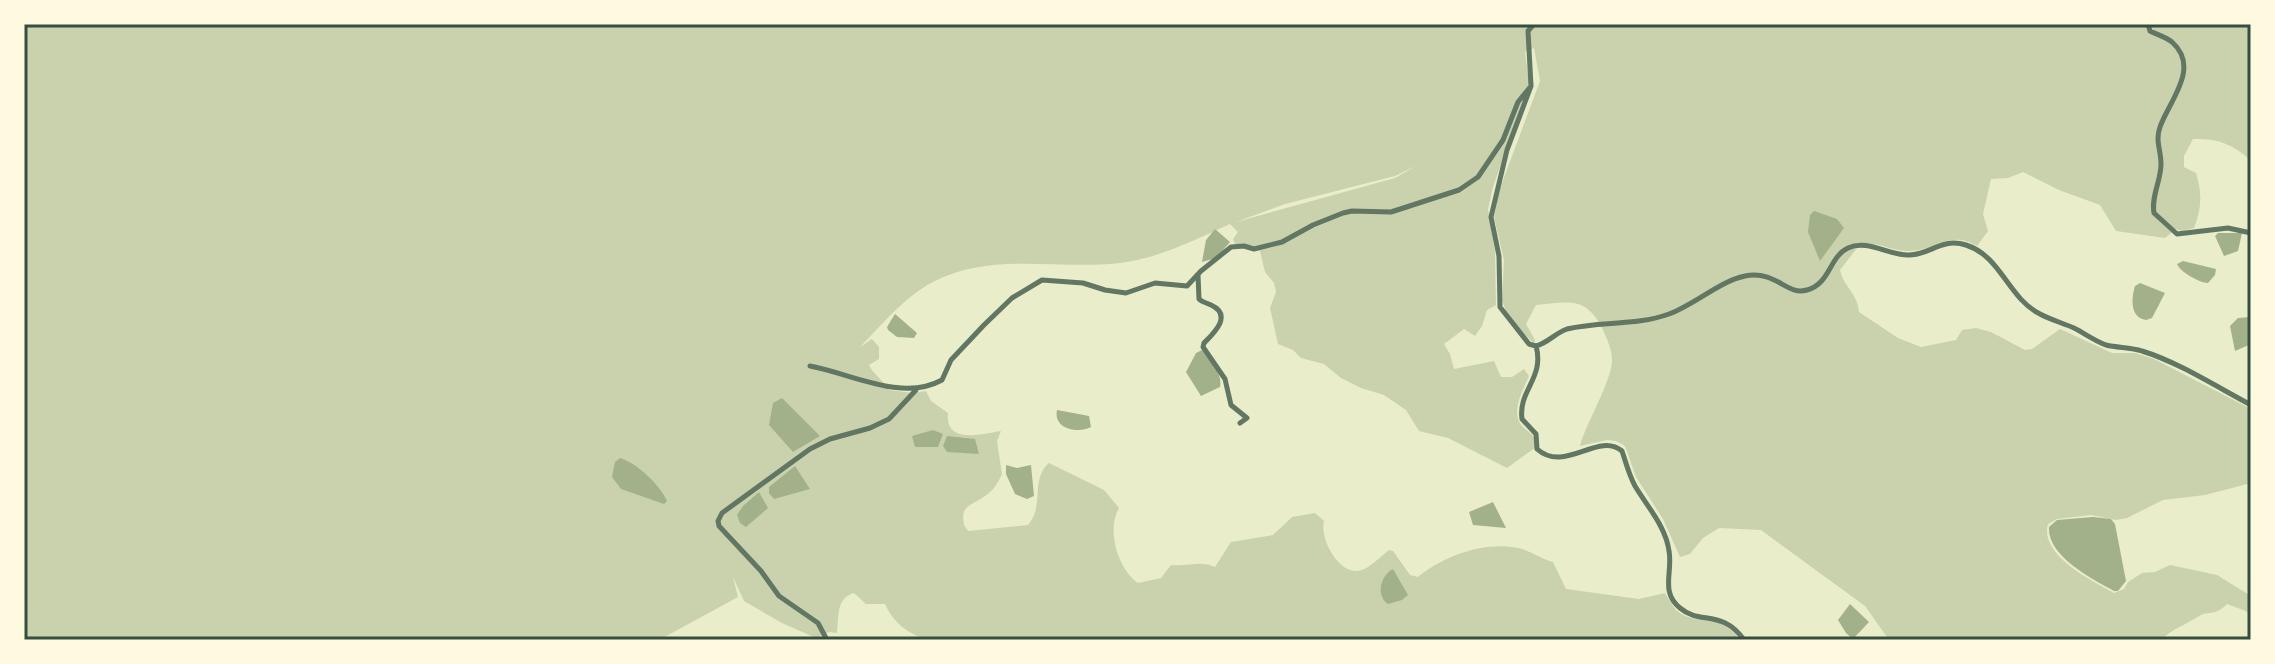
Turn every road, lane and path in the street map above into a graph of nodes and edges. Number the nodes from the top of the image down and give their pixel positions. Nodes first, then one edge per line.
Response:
1 (1534, 24) edge
2 (2148, 24) edge
3 (1531, 86) junction
4 (2251, 233) edge
5 (1199, 274) junction
6 (1536, 346) junction
7 (810, 366) dead end
8 (917, 389) junction
9 (2251, 405) edge
10 (1240, 423) dead end
11 (827, 640) edge
12 (1744, 640) edge

1 - 3 street
2 - 4 street
3 - 5 street
3 - 6 street
5 - 8 street
5 - 10 street
6 - 9 street
6 - 12 street
7 - 8 street
8 - 11 street

